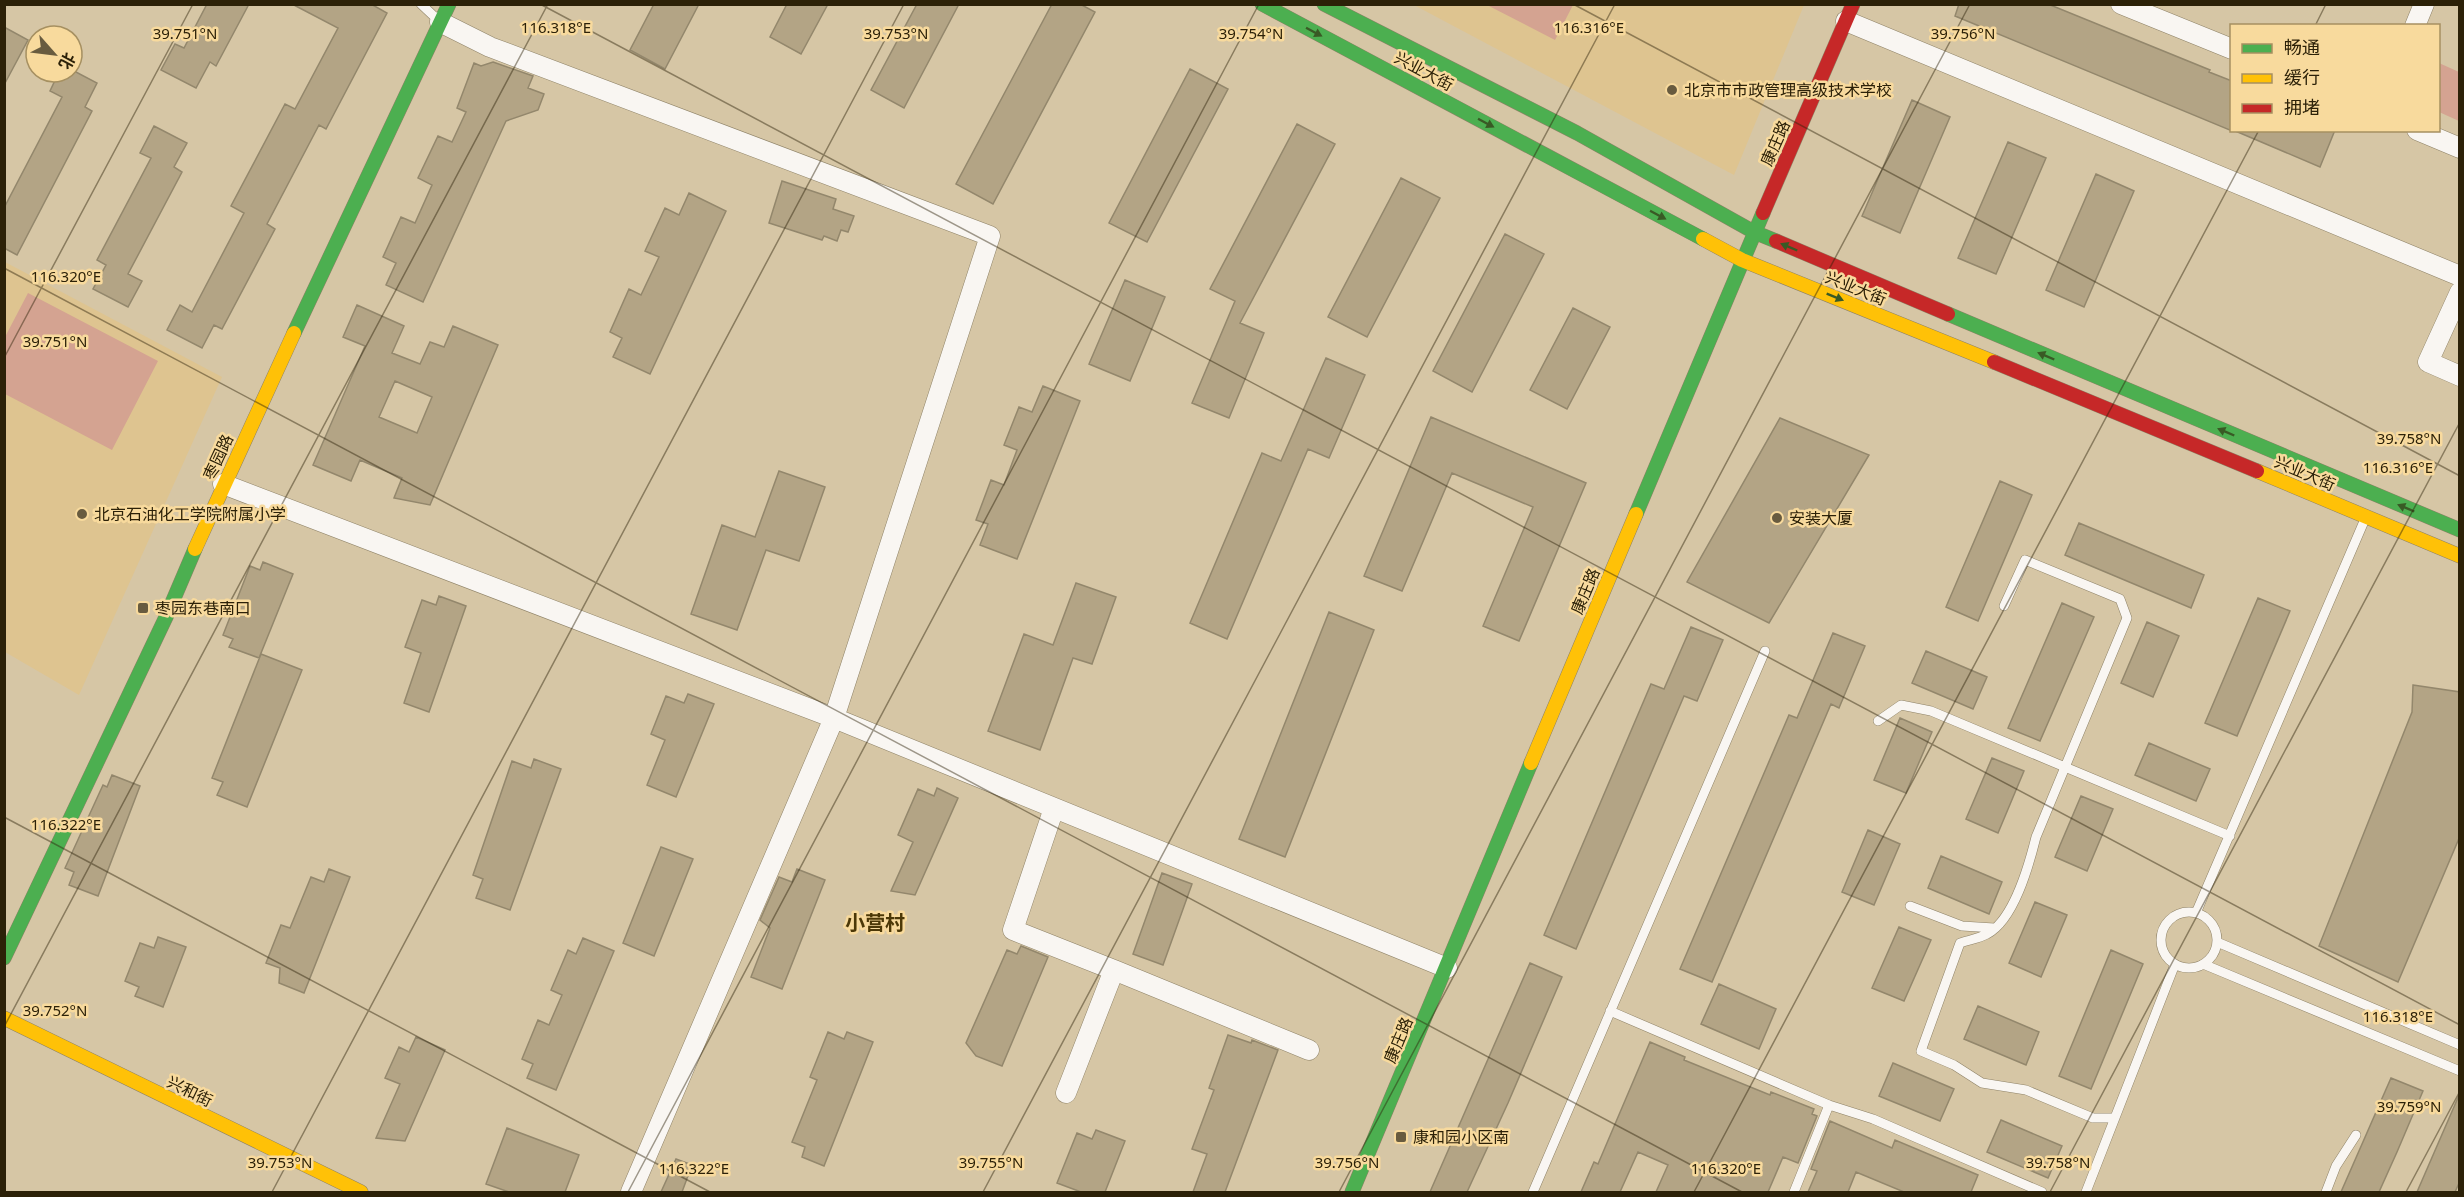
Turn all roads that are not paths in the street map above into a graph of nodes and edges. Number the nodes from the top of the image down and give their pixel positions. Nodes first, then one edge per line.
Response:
1 (421, 4) edge
2 (1262, 4) edge
3 (1324, 4) edge
4 (2121, 4) edge
5 (2424, 4) edge
6 (445, 13) edge
7 (1850, 13) edge
8 (2416, 24) edge
9 (2230, 48) edge
10 (2422, 132) edge
11 (2460, 148) edge
12 (1754, 232) junction
13 (1742, 260) junction
14 (2460, 276) edge
15 (2460, 292) edge
16 (2460, 376) edge
17 (223, 484) junction
18 (2374, 495) junction
19 (2366, 516) junction
20 (2460, 530) edge
21 (2460, 555) edge
22 (2004, 606) dead end
23 (1765, 651) dead end
24 (834, 718) junction
25 (1878, 721) dead end
26 (2065, 766) junction
27 (1054, 808) junction
28 (2230, 836) junction
29 (1910, 906) dead end
30 (2196, 913) junction
31 (1994, 928) junction
32 (2217, 942) junction
33 (4, 958) edge
34 (2175, 964) junction
35 (2203, 964) junction
36 (1447, 968) junction
37 (1114, 970) junction
38 (1610, 1011) junction
39 (4, 1018) edge
40 (2460, 1045) edge
41 (1309, 1050) dead end
42 (2460, 1071) edge
43 (1066, 1093) dead end
44 (1829, 1105) junction
45 (2115, 1118) junction
46 (2356, 1135) dead end
47 (361, 1192) edge
48 (631, 1192) edge
49 (1352, 1192) edge
50 (1533, 1192) edge
51 (1794, 1192) edge
52 (2042, 1192) edge
53 (2086, 1192) edge
54 (2326, 1192) edge

1 - 6 lane
2 -> 13 street, 兴业大街
3 - 12 street, 兴业大街
4 - 9 street
5 - 8 street
6 - 17 street, 枣园路
6 - 24 street
7 - 12 street, 康庄路
7 - 14 street
10 - 11 street
12 - 13 street, 康庄路
18 -> 12 street, 兴业大街
13 -> 19 street, 兴业大街
13 - 36 street, 康庄路
15 - 16 street
17 - 24 street
17 - 33 street, 枣园路
18 - 19 lane
20 -> 18 street, 兴业大街
19 - 21 street, 兴业大街
19 - 28 lane
22 - 26 lane
23 - 38 lane
24 - 27 street
24 - 48 street
25 - 26 lane
26 - 28 lane
26 - 31 lane
27 - 36 street
27 - 37 street
28 - 30 lane
29 - 31 lane
30 - 32 lane
30 - 34 lane
31 - 45 lane
32 - 35 lane
32 - 40 lane
34 - 35 lane
34 - 45 lane
35 - 42 lane
36 - 49 street, 康庄路
37 - 41 street
37 - 43 street
38 - 44 lane
38 - 50 lane
39 - 47 street, 兴和街
44 - 51 lane
44 - 52 lane
45 - 53 lane
46 - 54 lane

